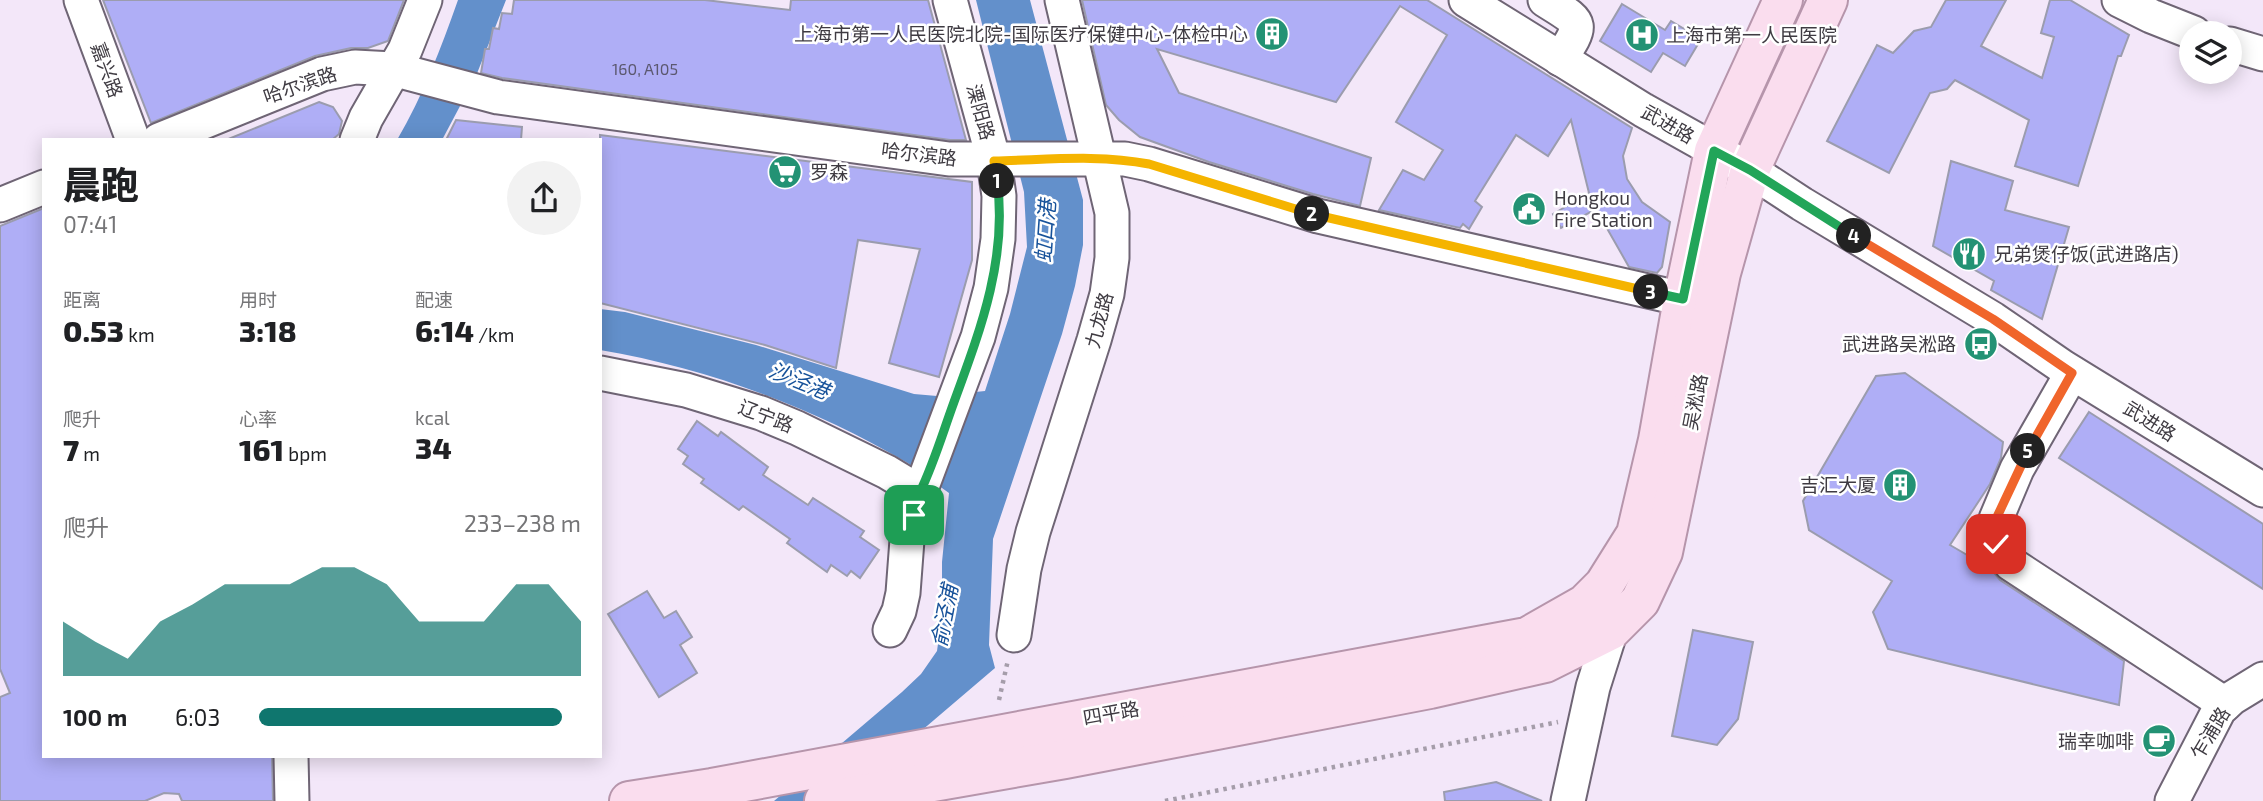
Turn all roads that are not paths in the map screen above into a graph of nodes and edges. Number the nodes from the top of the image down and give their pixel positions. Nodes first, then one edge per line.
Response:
1 (81, 0) edge
2 (425, 0) edge
3 (950, 0) edge
4 (1062, 0) edge
5 (1466, 0) edge
6 (1545, 0) edge
7 (1783, 0) edge
8 (1828, 0) edge
9 (2119, 0) edge
10 (2179, 27) edge
11 (2242, 48) edge
12 (2263, 54) edge
13 (1560, 59) junction
14 (406, 72) junction
15 (132, 138) edge
16 (164, 138) edge
17 (357, 138) edge
18 (1714, 151) junction
19 (1088, 158) junction
20 (1002, 160) junction
21 (1750, 170) junction
22 (42, 188) edge
23 (0, 205) edge
24 (1683, 299) junction
25 (602, 373) edge
26 (2072, 373) junction
27 (923, 485) junction
28 (2263, 490) edge
29 (1598, 617) junction
30 (890, 629) dead end
31 (1014, 635) road end
32 (2263, 679) edge
33 (2225, 704) junction
34 (291, 758) edge
35 (840, 798) edge
36 (292, 801) edge
37 (629, 801) edge
38 (1568, 801) edge
39 (2172, 801) edge

1 - 15 street, 嘉兴路
2 - 14 street
3 - 20 street, 溧阳路
4 - 19 street, 九龙路
5 - 13 street, 武进路
6 - 13 street
7 - 18 main road, 吴淞路
8 - 21 main road, 吴淞路
9 - 10 street
11 - 12 street
13 - 18 street, 武进路
14 - 16 street, 哈尔滨路
14 - 17 street
14 - 20 street, 哈尔滨路
18 - 21 street, 武进路
18 - 24 main road, 吴淞路
19 - 20 street, 哈尔滨路
19 - 24 street, 哈尔滨路
19 - 31 street, 九龙路
20 - 27 street, 溧阳路
21 - 26 street, 武进路
21 - 29 main road, 吴淞路
22 - 23 street
24 - 29 main road, 吴淞路
25 - 27 street, 辽宁路
26 - 28 street, 武进路
26 - 33 street
27 - 30 street, 溧阳路
29 - 35 main road, 四平路
29 - 37 main road, 四平路
29 - 38 street, 吴淞路
32 - 33 street, 乍浦路
33 - 39 street, 乍浦路
34 - 36 street

